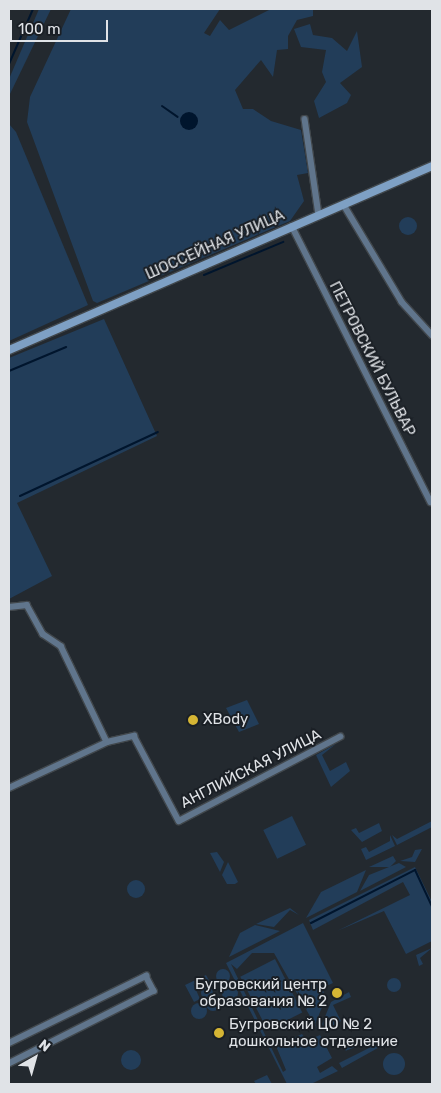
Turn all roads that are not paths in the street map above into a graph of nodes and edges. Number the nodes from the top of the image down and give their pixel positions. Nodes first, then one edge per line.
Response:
1 (305, 120) dead end
2 (432, 166) edge
3 (344, 205) junction
4 (319, 215) junction
5 (292, 226) junction
6 (432, 334) edge
7 (9, 350) edge
8 (430, 502) dead end
9 (9, 607) edge
10 (340, 737) dead end
11 (107, 742) junction
12 (9, 788) edge
13 (9, 1043) edge
14 (9, 1064) edge

1 - 4 street
2 - 3 main road, ШОССЕЙНАЯ УЛИЦА
3 - 4 main road, ШОССЕЙНАЯ УЛИЦА
3 - 6 street
4 - 5 main road, ШОССЕЙНАЯ УЛИЦА
5 - 7 main road, ШОССЕЙНАЯ УЛИЦА
5 - 8 street, ПЕТРОВСКИЙ БУЛЬВАР
9 - 11 street
10 - 11 street, АНГЛИЙСКАЯ УЛИЦА
11 - 12 street
13 - 14 street

